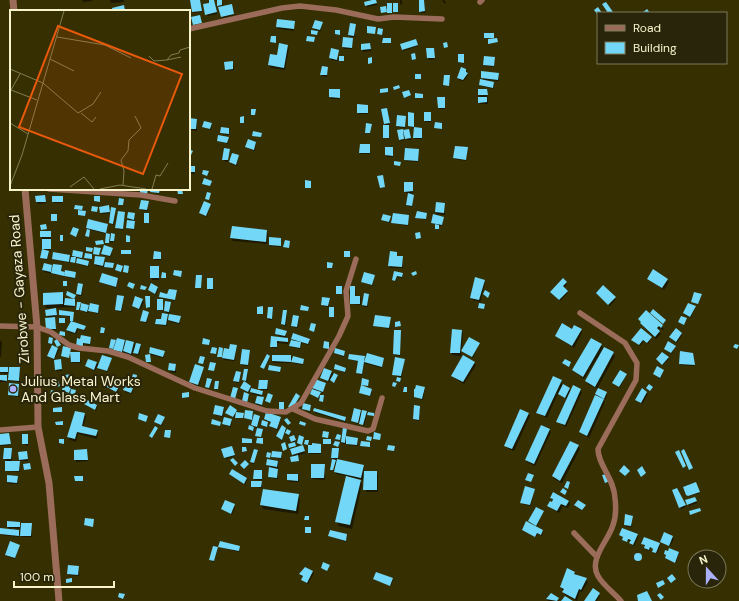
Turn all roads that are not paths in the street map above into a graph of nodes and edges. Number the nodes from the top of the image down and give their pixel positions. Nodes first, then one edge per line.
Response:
1 (13, 0) edge
2 (14, 10) edge
3 (442, 19) dead end
4 (190, 29) edge
5 (25, 190) edge
6 (63, 190) edge
7 (175, 200) dead end
8 (356, 259) dead end
9 (580, 313) dead end
10 (0, 326) edge
11 (37, 327) junction
12 (382, 398) dead end
13 (293, 409) junction
14 (38, 427) junction
15 (0, 430) edge
16 (574, 533) dead end
17 (597, 558) junction
18 (59, 601) edge
19 (621, 601) edge

1 - 2 street
3 - 4 street
5 - 11 street, Zirobwe - Gayaza Road
6 - 7 street
8 - 13 street
9 - 17 street
10 - 11 street
11 - 13 street
11 - 14 street, Zirobwe - Gayaza Road
12 - 13 street
14 - 15 street
14 - 18 street, Zirobwe - Gayaza Road
16 - 17 street
17 - 19 street

